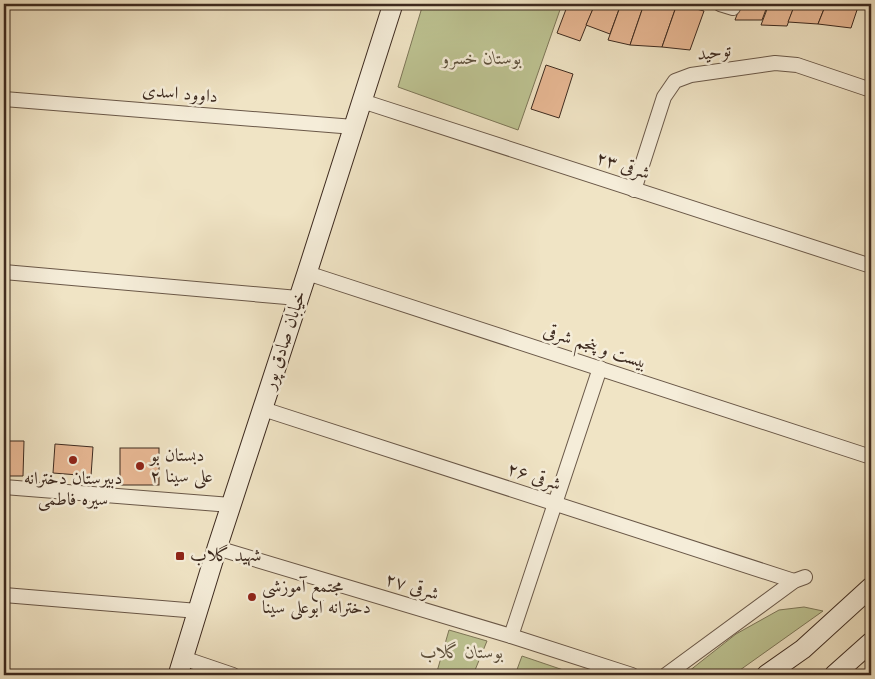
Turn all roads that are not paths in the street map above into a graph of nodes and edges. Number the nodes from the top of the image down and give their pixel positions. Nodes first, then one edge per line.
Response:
1 (392, 4) edge
2 (871, 90) edge
3 (4, 99) edge
4 (362, 101) junction
5 (354, 127) junction
6 (634, 190) junction
7 (871, 266) edge
8 (4, 272) edge
9 (308, 273) junction
10 (298, 298) junction
11 (600, 368) junction
12 (263, 409) junction
13 (871, 457) edge
14 (4, 487) edge
15 (555, 503) junction
16 (231, 505) junction
17 (217, 548) junction
18 (871, 587) edge
19 (4, 596) edge
20 (198, 612) junction
21 (511, 636) junction
22 (871, 642) edge
23 (181, 667) edge
24 (233, 675) edge
25 (632, 675) edge
26 (666, 675) edge
27 (766, 675) edge
28 (834, 675) edge

1 - 4 main road, خیابان صادق پور
2 - 6 street, توحید
3 - 5 street, داوود اسدی
4 - 5 main road, خیابان صادق پور
4 - 6 street, ۲۳ شرقی
5 - 9 main road, خیابان صادق پور
6 - 7 street, ۲۳ شرقی
8 - 10 street
9 - 10 main road, خیابان صادق پور
9 - 11 street, بیست و پنجم شرقی
10 - 12 main road, خیابان صادق پور
11 - 13 street, بیست و پنجم شرقی
11 - 15 street
12 - 15 street, ۲۶ شرقی
12 - 16 main road, خیابان صادق پور
14 - 16 street
15 - 21 street
15 - 26 street, ۲۶ شرقی
16 - 17 main road, خیابان صادق پور
17 - 20 main road, خیابان صادق پور
17 - 21 street, ۲۷ شرقی
18 - 27 main road
19 - 20 street
20 - 23 main road, خیابان صادق پور
21 - 25 street, ۲۷ شرقی
22 - 28 main road
23 - 24 street

